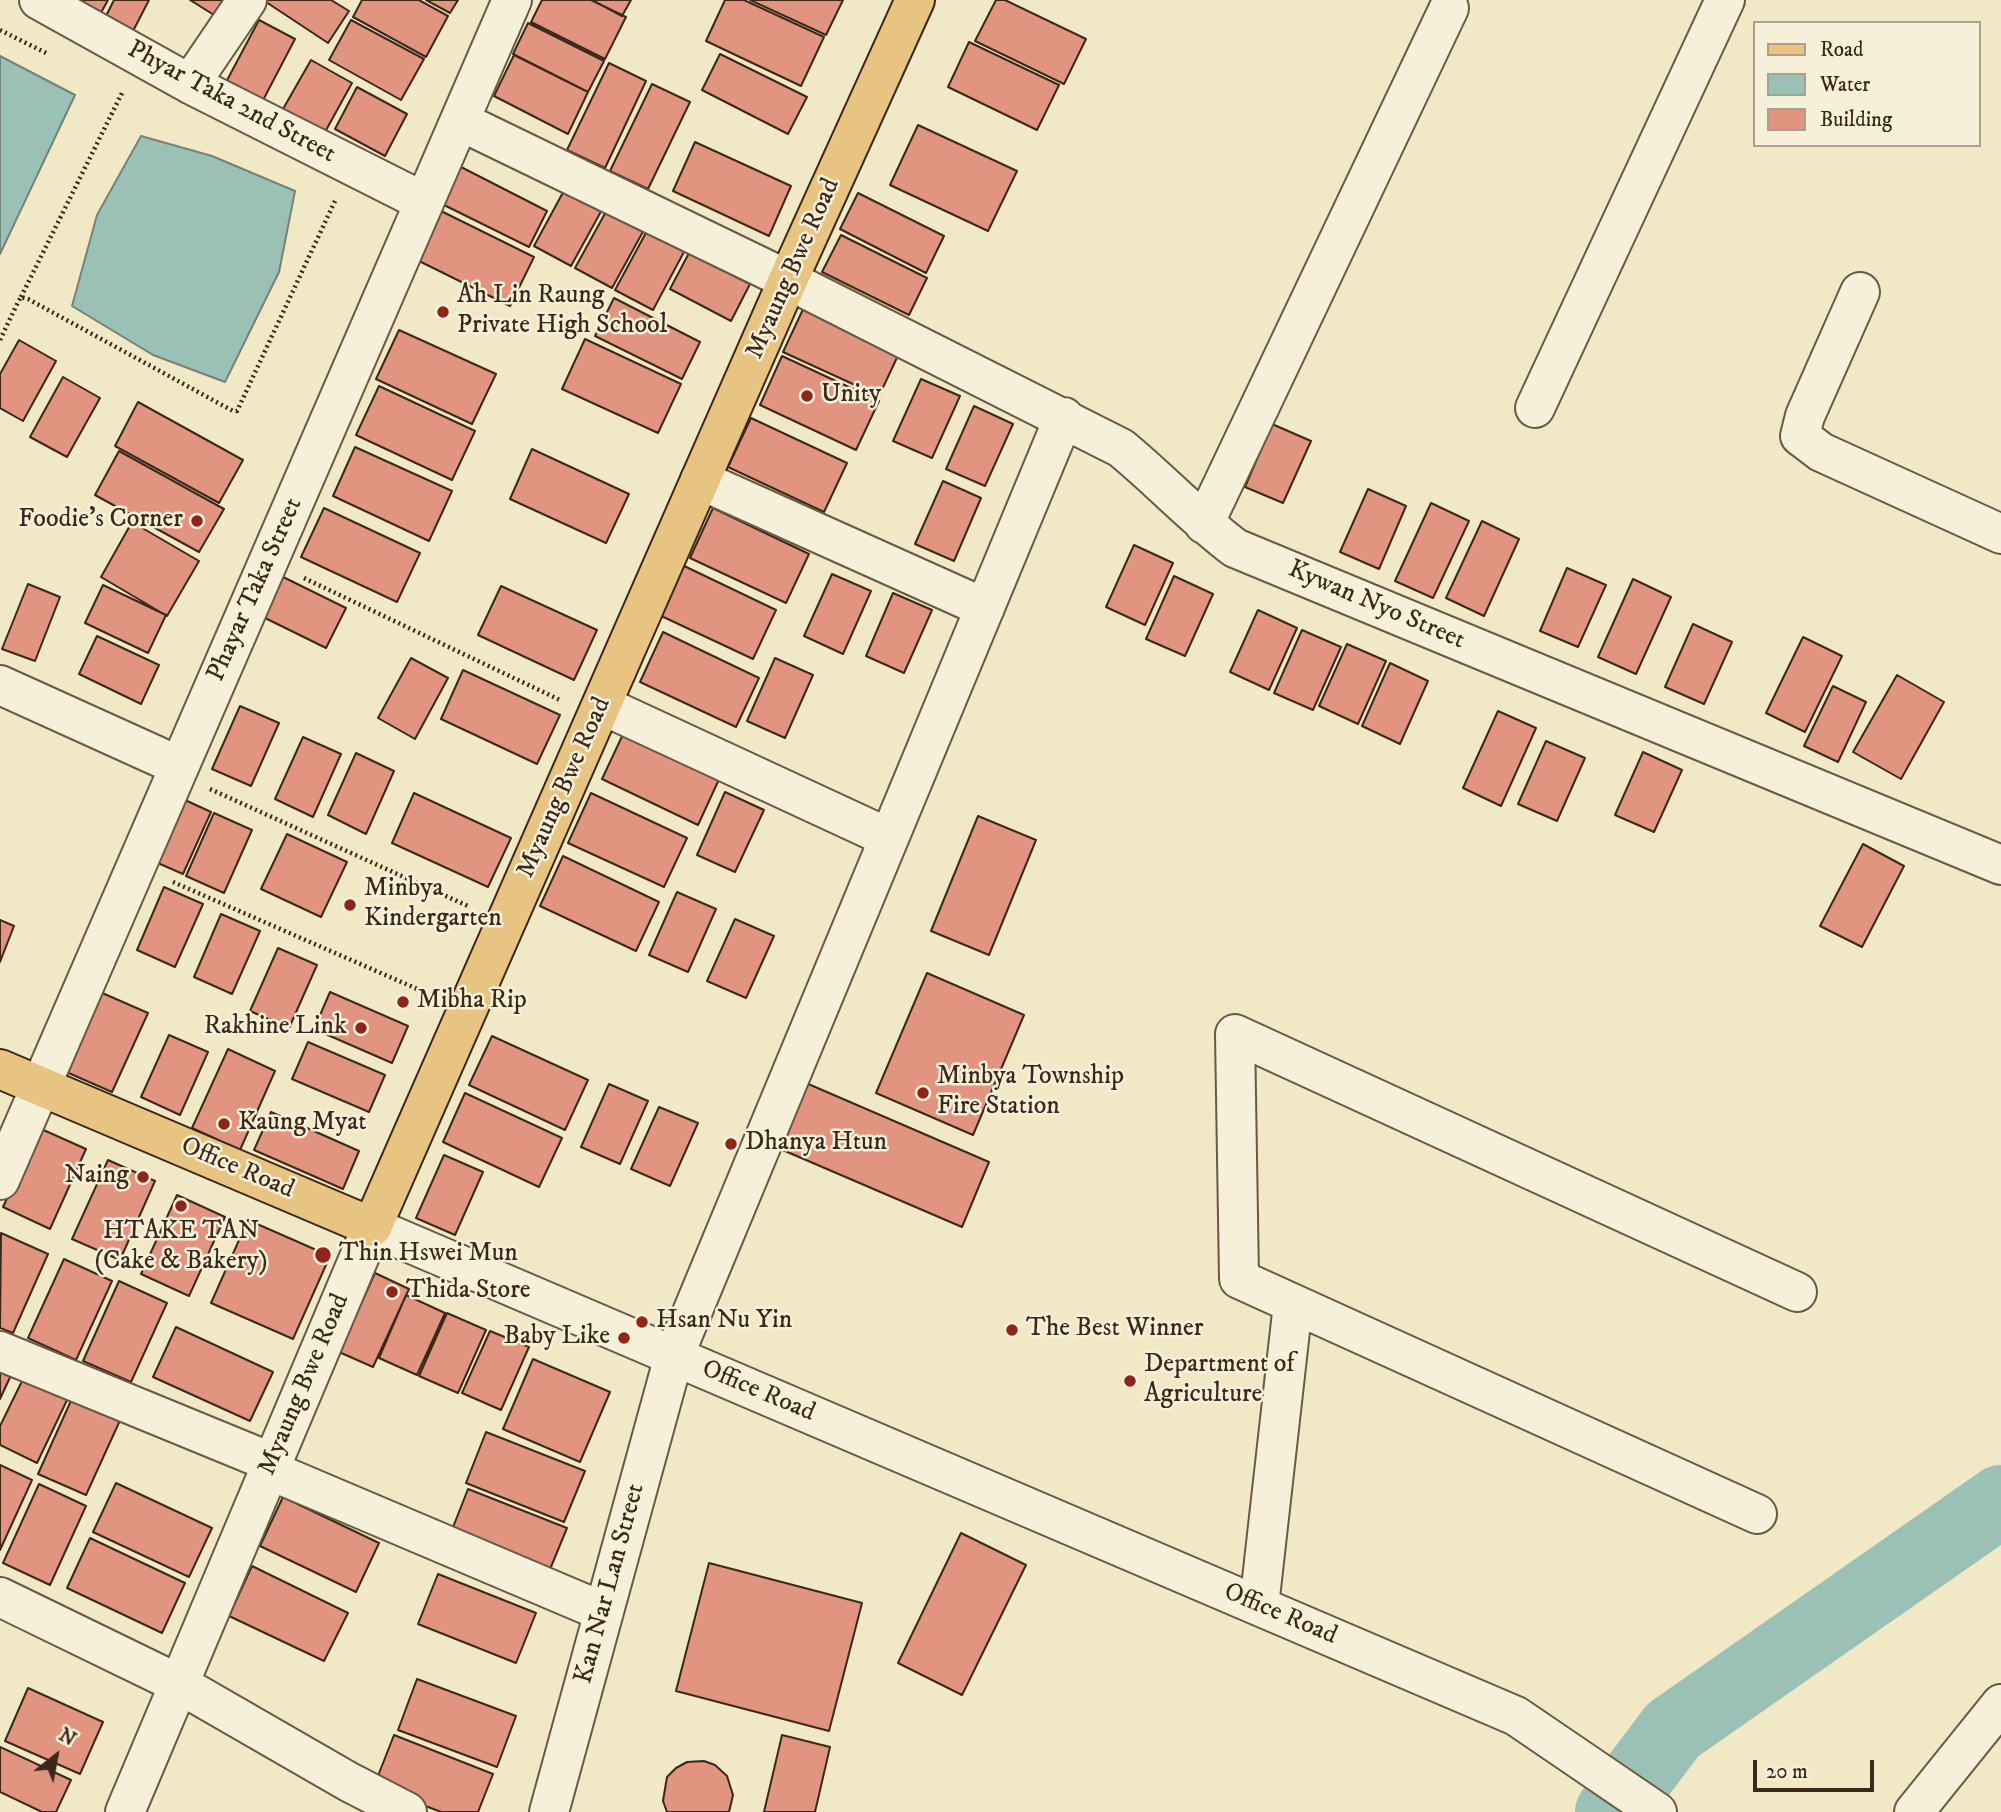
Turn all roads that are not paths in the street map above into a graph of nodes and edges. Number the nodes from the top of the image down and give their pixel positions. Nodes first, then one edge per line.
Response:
1 (39, 0) edge
2 (247, 0) edge
3 (512, 0) edge
4 (915, 0) edge
5 (1725, 0) edge
6 (1448, 8) dead end
7 (190, 84) junction
8 (460, 121) junction
9 (424, 202) junction
10 (788, 280) junction
11 (1860, 292) dead end
12 (1535, 408) dead end
13 (1064, 417) junction
14 (700, 480) junction
15 (1204, 524) junction
16 (2001, 534) edge
17 (985, 608) junction
18 (0, 685) edge
19 (599, 711) junction
20 (178, 770) junction
21 (889, 838) junction
22 (2001, 865) edge
23 (0, 1069) edge
24 (41, 1086) junction
25 (0, 1181) edge
26 (372, 1227) junction
27 (1797, 1292) dead end
28 (1293, 1304) junction
29 (0, 1351) edge
30 (674, 1356) junction
31 (271, 1467) junction
32 (1757, 1514) dead end
33 (0, 1597) edge
34 (1259, 1606) junction
35 (604, 1612) junction
36 (179, 1684) junction
37 (2001, 1704) edge
38 (125, 1812) edge
39 (407, 1812) edge
40 (549, 1812) edge
41 (1657, 1812) edge
42 (1914, 1812) edge

1 - 7 street, Phyar Taka 2nd Street
2 - 7 street
3 - 8 street, Phayar Taka Street
4 - 10 main road, Myaung Bwe Road
5 - 12 street
6 - 15 street
7 - 9 street, Phyar Taka 2nd Street
8 - 9 street, Phayar Taka Street
8 - 10 street, Kywan Nyo Street
9 - 20 street, Phayar Taka Street
10 - 13 street, Kywan Nyo Street
10 - 14 main road, Myaung Bwe Road
11 - 16 street
13 - 15 street, Kywan Nyo Street
13 - 17 street, Kan Nar Lan Street
14 - 17 street
14 - 19 main road, Myaung Bwe Road
15 - 22 street, Kywan Nyo Street
17 - 21 street, Kan Nar Lan Street
18 - 20 street
19 - 21 street
19 - 26 main road, Myaung Bwe Road
20 - 24 street, Phayar Taka Street
21 - 30 street, Kan Nar Lan Street
23 - 24 main road, Office Road
24 - 25 street, Phayar Taka Street
24 - 26 main road, Office Road
26 - 30 street, Office Road
26 - 31 street, Myaung Bwe Road
27 - 28 street
28 - 32 street
28 - 34 street
29 - 31 street
30 - 34 street, Office Road
30 - 35 street, Kan Nar Lan Street
31 - 35 street
31 - 36 street, Myaung Bwe Road
33 - 36 street
34 - 41 street, Office Road
35 - 40 street, Kan Nar Lan Street
36 - 38 street, Myaung Bwe Road
36 - 39 street
37 - 42 street

